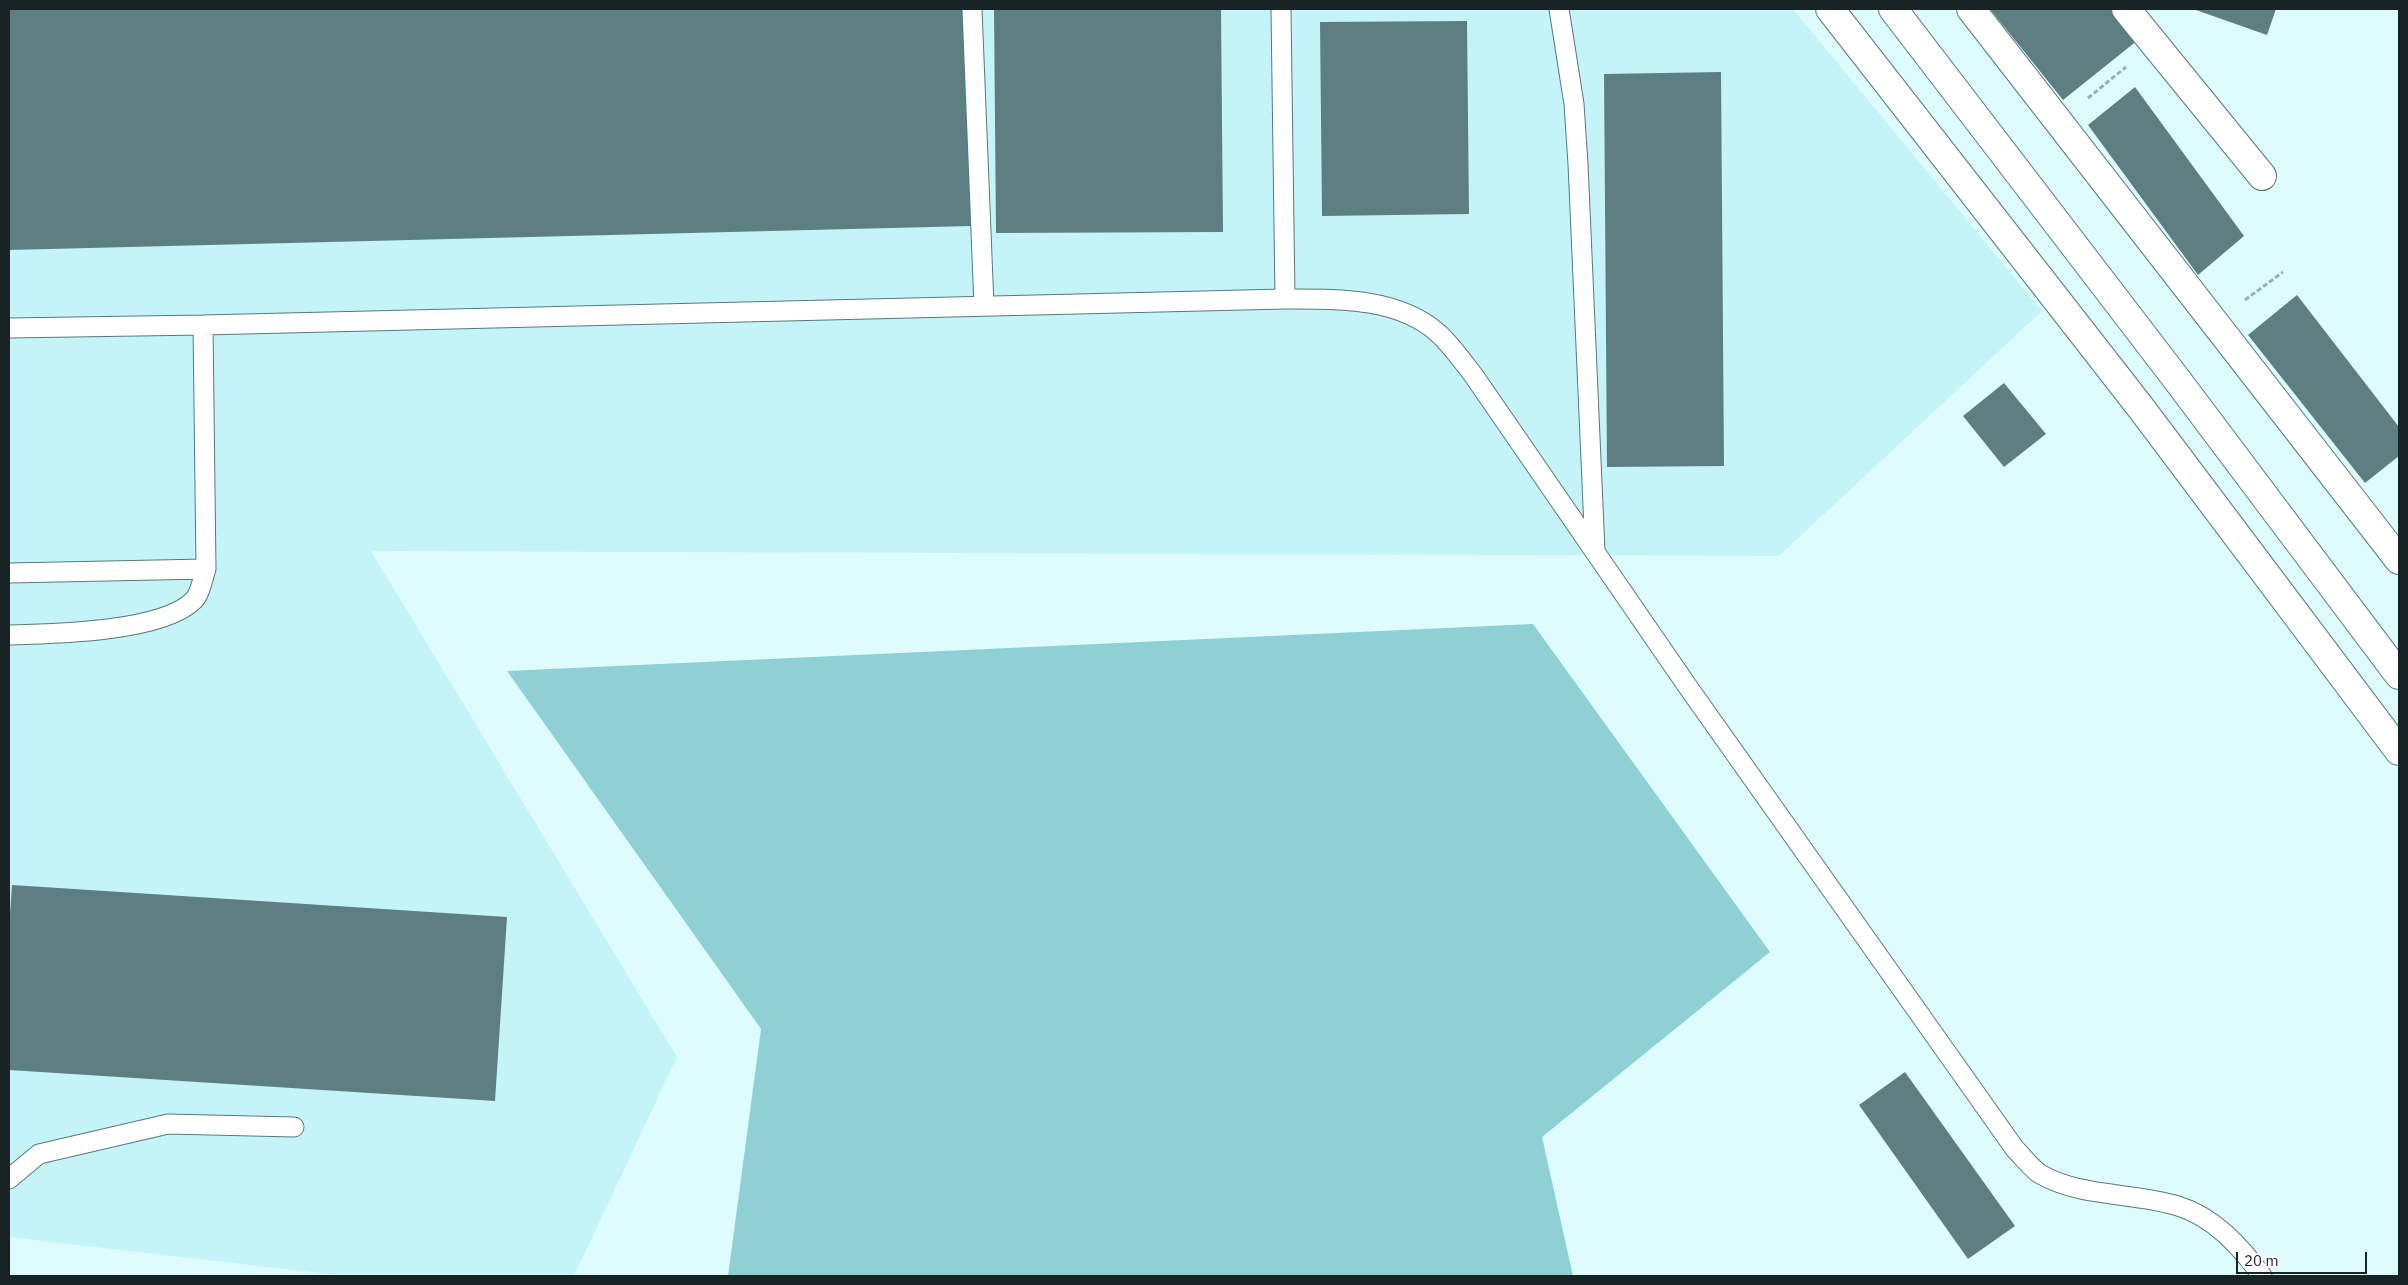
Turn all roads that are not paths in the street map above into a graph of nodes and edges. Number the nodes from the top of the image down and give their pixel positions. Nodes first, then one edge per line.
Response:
1 (972, 9) edge
2 (1281, 9) edge
3 (1559, 9) edge
4 (1830, 9) edge
5 (1893, 9) edge
6 (1970, 9) edge
7 (2126, 9) edge
8 (2262, 176) dead end
9 (1285, 298) junction
10 (984, 306) junction
11 (203, 325) junction
12 (9, 328) edge
13 (1595, 551) junction
14 (2399, 560) edge
15 (206, 569) junction
16 (9, 573) edge
17 (9, 635) edge
18 (2399, 675) edge
19 (2399, 751) edge
20 (294, 1127) dead end
21 (9, 1179) edge
22 (2262, 1276) edge

1 - 10 lane
2 - 9 lane
3 - 13 lane
4 - 19 street
5 - 18 street
6 - 14 street
7 - 8 street
9 - 10 lane
9 - 13 lane
10 - 11 lane
11 - 12 lane
11 - 15 lane
13 - 22 lane
15 - 16 lane
15 - 17 lane
20 - 21 lane

